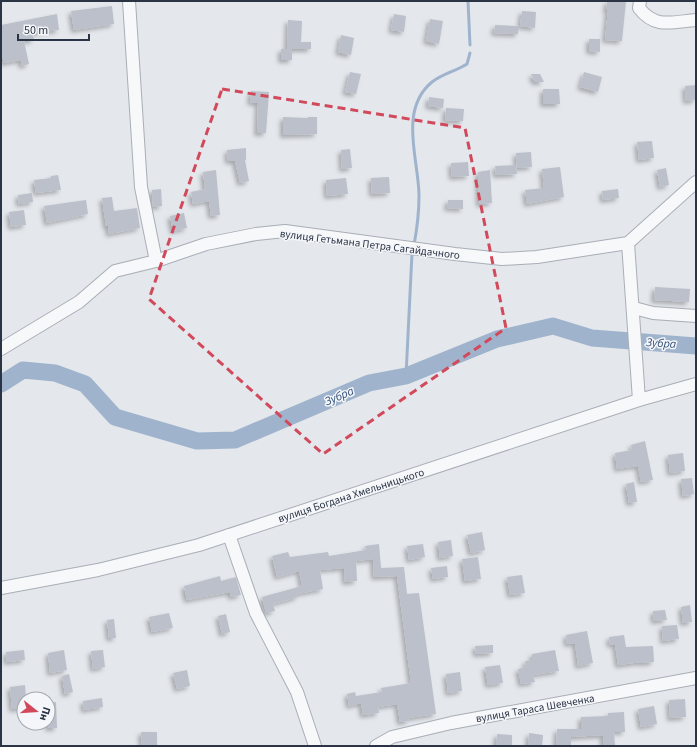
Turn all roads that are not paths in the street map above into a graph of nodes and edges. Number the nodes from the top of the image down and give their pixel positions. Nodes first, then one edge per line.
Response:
1 (130, 1) edge
2 (639, 4) edge
3 (696, 20) edge
4 (696, 182) edge
5 (628, 243) junction
6 (156, 261) junction
7 (634, 308) junction
8 (696, 316) edge
9 (1, 349) edge
10 (696, 384) edge
11 (639, 400) junction
12 (229, 535) junction
13 (1, 588) edge
14 (696, 678) edge
15 (315, 746) edge
16 (376, 746) edge

1 - 6 street
2 - 3 street
4 - 5 street
5 - 6 street, вулиця Гетьмана Петра Сагайдачного
5 - 7 street
6 - 9 street, вулиця Гетьмана Петра Сагайдачного
7 - 8 street
7 - 11 street
10 - 11 street, вулиця Богдана Хмельницького
11 - 12 street, вулиця Богдана Хмельницького
12 - 13 street, вулиця Богдана Хмельницького
12 - 15 street
14 - 16 street, вулиця Тараса Шевченка

